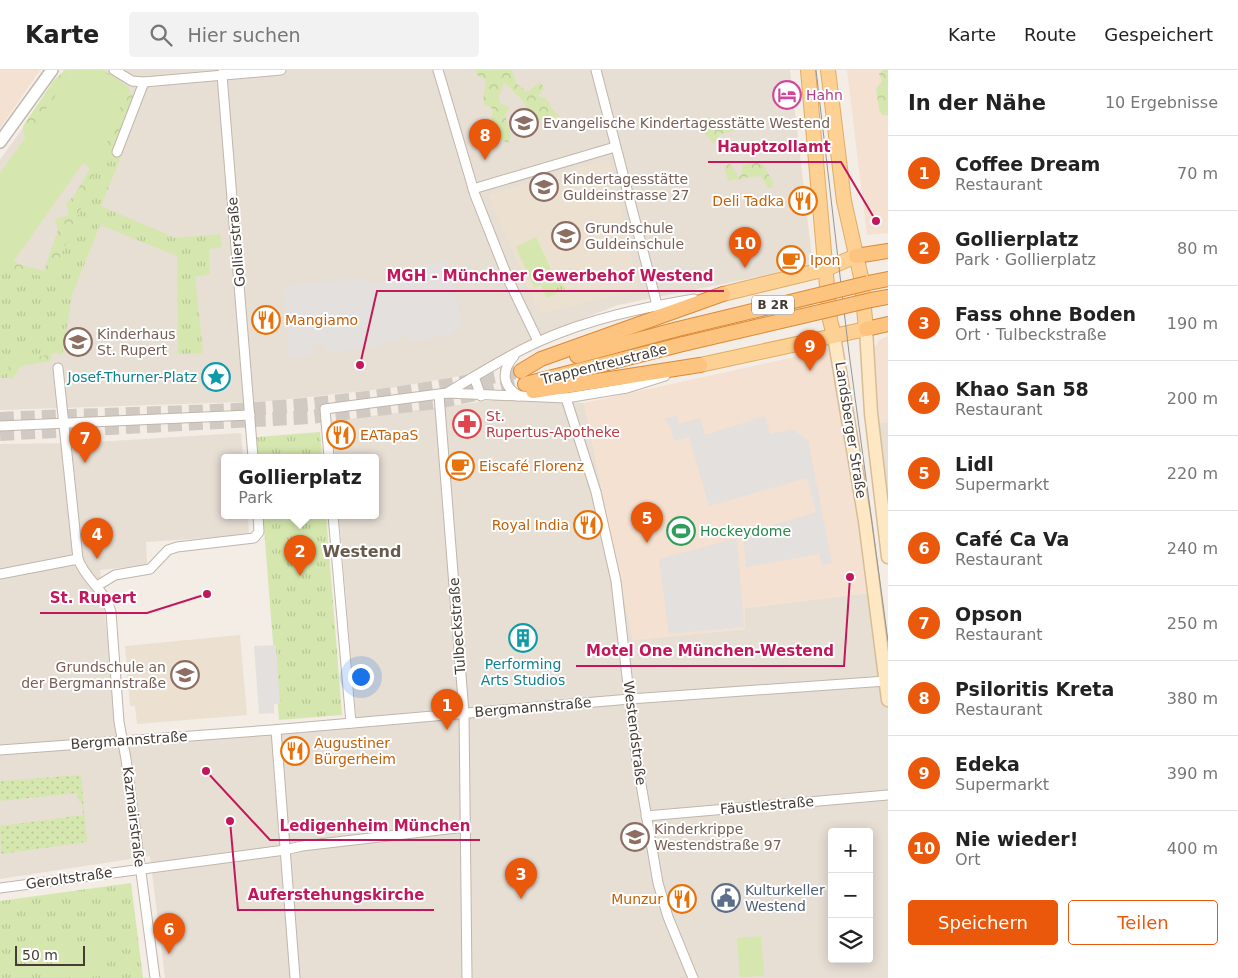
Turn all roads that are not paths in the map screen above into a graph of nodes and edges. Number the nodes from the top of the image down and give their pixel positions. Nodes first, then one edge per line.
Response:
1 (52, 70) edge
2 (114, 70) edge
3 (281, 70) edge
4 (438, 70) edge
5 (596, 70) edge
6 (808, 70) edge
7 (828, 70) edge
8 (223, 72) edge
9 (144, 82) junction
10 (0, 142) edge
11 (615, 147) junction
12 (117, 152) dead end
13 (473, 189) junction
14 (888, 251) edge
15 (856, 256) junction
16 (826, 269) junction
17 (888, 279) edge
18 (723, 294) junction
19 (888, 297) edge
20 (657, 305) junction
21 (888, 324) edge
22 (866, 329) junction
23 (834, 336) junction
24 (538, 341) junction
25 (516, 354) junction
26 (700, 365) junction
27 (58, 368) dead end
28 (474, 377) junction
29 (524, 385) junction
30 (443, 394) junction
31 (481, 396) junction
32 (566, 398) junction
33 (250, 415) junction
34 (64, 422) junction
35 (0, 426) edge
36 (253, 454) edge
37 (328, 454) edge
38 (258, 519) edge
39 (334, 519) edge
40 (888, 557) edge
41 (78, 559) junction
42 (0, 574) edge
43 (97, 586) junction
44 (886, 681) junction
45 (630, 699) junction
46 (888, 700) edge
47 (464, 712) junction
48 (351, 723) junction
49 (276, 730) junction
50 (122, 740) junction
51 (0, 750) edge
52 (888, 795) edge
53 (646, 816) junction
54 (465, 828) junction
55 (285, 850) junction
56 (140, 868) junction
57 (0, 888) edge
58 (155, 978) edge
59 (295, 978) edge
60 (467, 978) edge
61 (693, 978) edge

1 - 10 street
2 - 9 street
3 - 8 street
4 - 13 street
5 - 11 street
6 - 16 main road, Landsberger Straße
7 - 15 main road, Landsberger Straße
8 - 9 street
8 - 33 street, Gollierstraße
9 - 12 street
11 - 13 street
11 - 20 street
13 - 24 street
14 - 15 highway
15 - 16 main road
15 - 22 main road, Landsberger Straße
16 - 18 main road
16 - 23 main road, Landsberger Straße
17 - 29 highway, Trappentreustraße / B 2R, bridge
18 - 20 street, Trappentreustraße
18 - 29 highway
19 - 29 highway, Trappentreustraße / B 2R, bridge
20 - 24 street, Trappentreustraße
21 - 22 highway
22 - 23 main road
22 - 40 main road, Landsberger Straße
23 - 26 main road
23 - 44 main road, Landsberger Straße
24 - 25 street, Trappentreustraße
25 - 28 street, Trappentreustraße
25 - 29 street
26 - 29 highway
26 - 32 street, Trappentreustraße
27 - 34 street, Kazmairstraße
28 - 30 street, Trappentreustraße
28 - 31 street
29 - 31 street, Trappentreustraße
29 - 32 street, Trappentreustraße
30 - 31 street, Trappentreustraße
30 - 37 street, Trappentreustraße
30 - 47 street, Tulbeckstraße
32 - 45 street, Westendstraße
33 - 34 street
33 - 36 street, Gollierstraße
34 - 35 street
34 - 41 street, Kazmairstraße
38 - 43 street
39 - 48 street
41 - 42 street
41 - 43 street, Kazmairstraße
43 - 50 street, Kazmairstraße
44 - 45 street, Bergmannstraße
44 - 46 main road, Landsberger Straße
45 - 47 street, Bergmannstraße
45 - 53 street, Westendstraße
47 - 48 street, Bergmannstraße
47 - 54 street, Tulbeckstraße
48 - 49 street, Bergmannstraße
49 - 50 street, Bergmannstraße
49 - 55 street
50 - 51 street, Bergmannstraße
50 - 56 street, Kazmairstraße
52 - 53 street, Fäustlestraße
53 - 61 street, Westendstraße
54 - 55 street, Geroltstraße
54 - 60 street, Tulbeckstraße
55 - 56 street, Geroltstraße
55 - 59 street
56 - 57 street, Geroltstraße
56 - 58 street, Kazmairstraße

